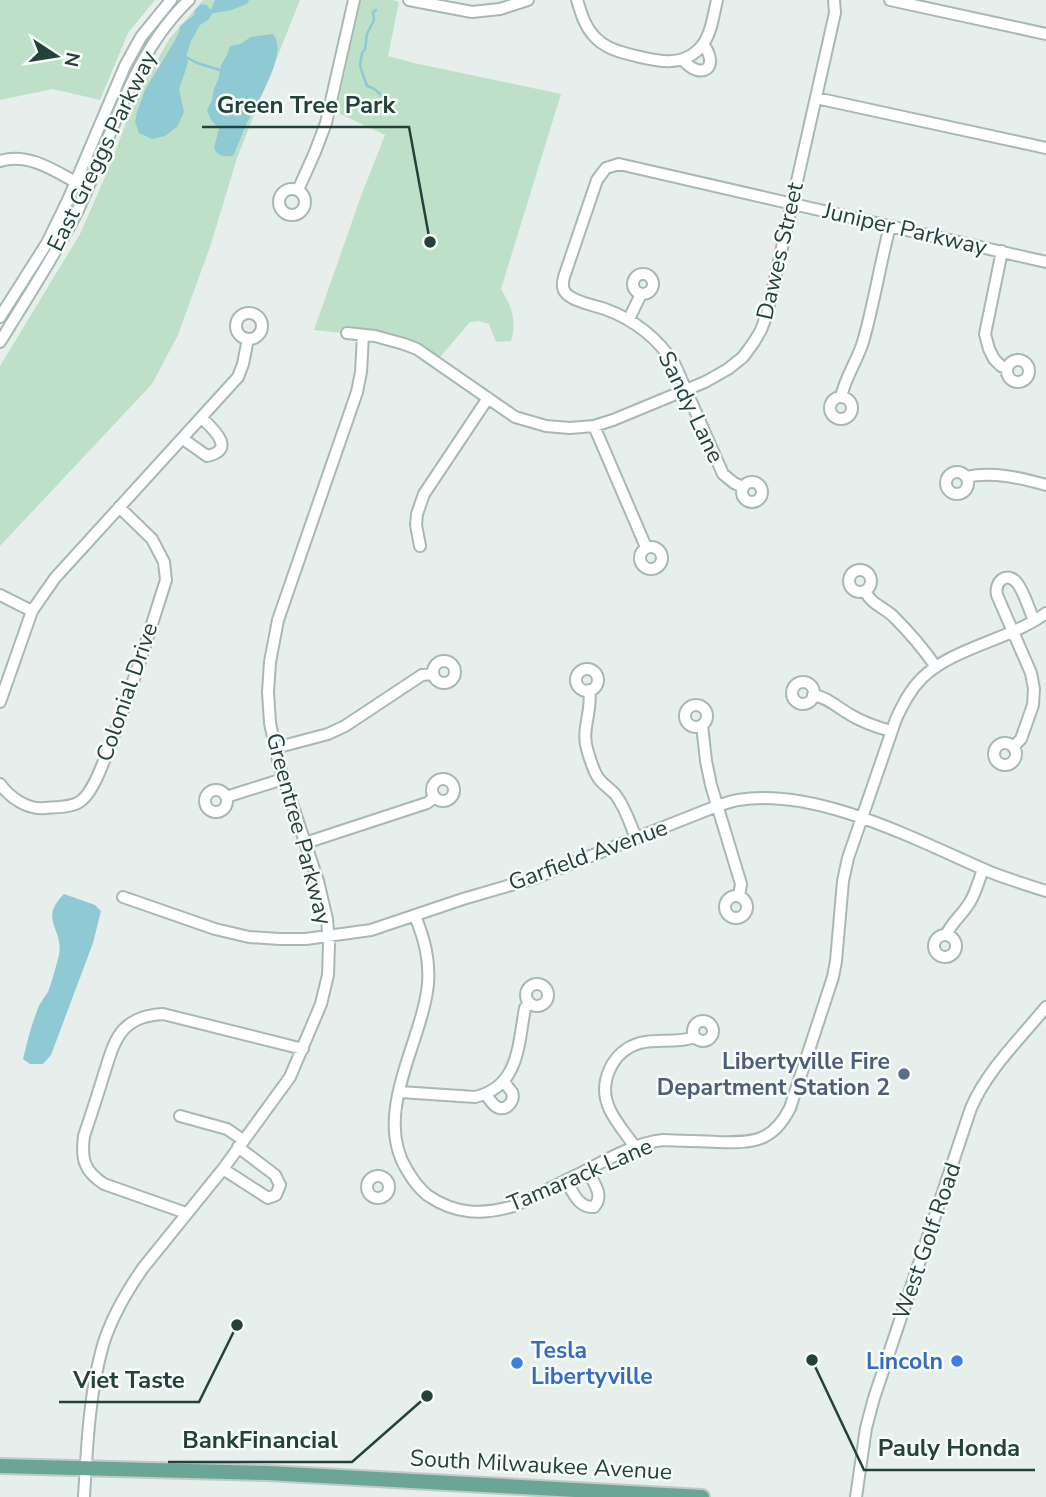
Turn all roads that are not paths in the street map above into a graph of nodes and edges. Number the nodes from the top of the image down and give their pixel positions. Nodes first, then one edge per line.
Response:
1 (171, 0) edge
2 (189, 0) edge
3 (354, 0) edge
4 (409, 0) edge
5 (528, 0) edge
6 (577, 0) edge
7 (717, 0) edge
8 (834, 0) edge
9 (890, 0) edge
10 (1046, 34) edge
11 (703, 44) junction
12 (683, 60) junction
13 (816, 98) junction
14 (1046, 148) edge
15 (0, 161) edge
16 (602, 172) joint
17 (75, 182) junction
18 (88, 188) junction
19 (298, 190) dead end
20 (792, 203) junction
21 (890, 226) junction
22 (1002, 251) junction
23 (1046, 262) edge
24 (640, 294) dead end
25 (0, 317) edge
26 (629, 319) junction
27 (347, 333) dead end
28 (363, 335) junction
29 (248, 339) dead end
30 (0, 342) edge
31 (1007, 368) dead end
32 (686, 390) junction
33 (841, 397) dead end
34 (488, 398) junction
35 (202, 418) junction
36 (594, 426) junction
37 (183, 439) junction
38 (966, 477) dead end
39 (1046, 485) edge
40 (743, 487) dead end
41 (119, 507) junction
42 (420, 546) dead end
43 (646, 547) dead end
44 (865, 591) dead end
45 (0, 594) edge
46 (32, 611) junction
47 (1046, 613) edge
48 (1034, 621) junction
49 (1013, 631) junction
50 (936, 667) junction
51 (433, 674) dead end
52 (589, 690) dead end
53 (813, 695) dead end
54 (0, 702) edge
55 (702, 725) dead end
56 (891, 731) junction
57 (275, 747) junction
58 (1013, 747) dead end
59 (283, 779) junction
60 (0, 784) edge
61 (226, 797) dead end
62 (435, 797) dead end
63 (717, 806) junction
64 (862, 818) junction
65 (636, 838) junction
66 (305, 843) junction
67 (983, 869) junction
68 (1046, 891) edge
69 (739, 896) dead end
70 (123, 897) dead end
71 (415, 916) junction
72 (946, 935) dead end
73 (328, 936) junction
74 (529, 1002) dead end
75 (1046, 1007) edge
76 (695, 1037) dead end
77 (303, 1049) junction
78 (504, 1082) junction
79 (400, 1092) junction
80 (485, 1094) junction
81 (180, 1116) dead end
82 (241, 1143) junction
83 (635, 1147) junction
84 (223, 1169) junction
85 (406, 1169) junction
86 (587, 1170) junction
87 (566, 1180) junction
88 (387, 1181) dead end
89 (186, 1213) junction
90 (0, 1466) edge
91 (86, 1469) junction
92 (84, 1497) edge
93 (702, 1497) edge
94 (856, 1497) edge

1 - 17 street, East Greggs Parkway
2 - 18 street, East Greggs Parkway
3 - 19 street
4 - 5 street
6 - 12 street
7 - 11 street
8 - 13 street, Dawes Street
9 - 10 street
11 - 12 street
11 - 12 street
13 - 14 street
13 - 20 street, Dawes Street
15 - 17 street
16 - 20 street, Juniper Parkway
16 - 26 street, Sandy Lane
17 - 18 street
17 - 25 street, East Greggs Parkway
18 - 30 street, East Greggs Parkway
20 - 21 street, Juniper Parkway
20 - 32 street, Dawes Street
21 - 22 street, Juniper Parkway
21 - 33 street
22 - 23 street, Juniper Parkway
22 - 31 street
24 - 26 street
26 - 32 street, Sandy Lane
27 - 28 street, Dawes Street
28 - 34 street, Dawes Street
28 - 57 street, Greentree Parkway
29 - 35 street
32 - 36 street, Dawes Street
32 - 40 street, Sandy Lane
34 - 36 street, Dawes Street
34 - 42 street
35 - 37 street
35 - 37 street
36 - 43 street
37 - 41 street
38 - 39 street
41 - 46 street
41 - 60 street, Colonial Drive
44 - 50 street
45 - 46 street
46 - 54 street
47 - 48 street
48 - 49 street
48 - 49 street
49 - 50 street
49 - 58 street
50 - 56 street
51 - 57 street
52 - 65 street
53 - 56 street
55 - 63 street
56 - 64 street
57 - 59 street, Greentree Parkway
59 - 61 street
59 - 66 street, Greentree Parkway
62 - 66 street
63 - 64 street, Garfield Avenue
63 - 65 street, Garfield Avenue
63 - 69 street
64 - 67 street, Garfield Avenue
64 - 83 street, Tamarack Lane
65 - 71 street, Garfield Avenue
66 - 73 street, Greentree Parkway
67 - 68 street, Garfield Avenue
67 - 72 street
70 - 73 street, Garfield Avenue
71 - 73 street, Garfield Avenue
71 - 79 street, Tamarack Lane
73 - 77 street, Greentree Parkway
74 - 78 street
75 - 94 street, West Golf Road
76 - 83 street
77 - 82 street, Greentree Parkway
77 - 89 street
78 - 80 street
78 - 80 street
79 - 80 street
79 - 85 street, Tamarack Lane
81 - 82 street
82 - 84 street, Greentree Parkway
82 - 84 street
83 - 86 street, Tamarack Lane
84 - 89 street, Greentree Parkway
85 - 87 street, Tamarack Lane
85 - 88 street
86 - 87 street, Tamarack Lane
86 - 87 street
89 - 91 street, Greentree Parkway
90 - 91 main road, South Milwaukee Avenue
91 - 92 street, Greentree Parkway
91 - 93 main road, South Milwaukee Avenue

